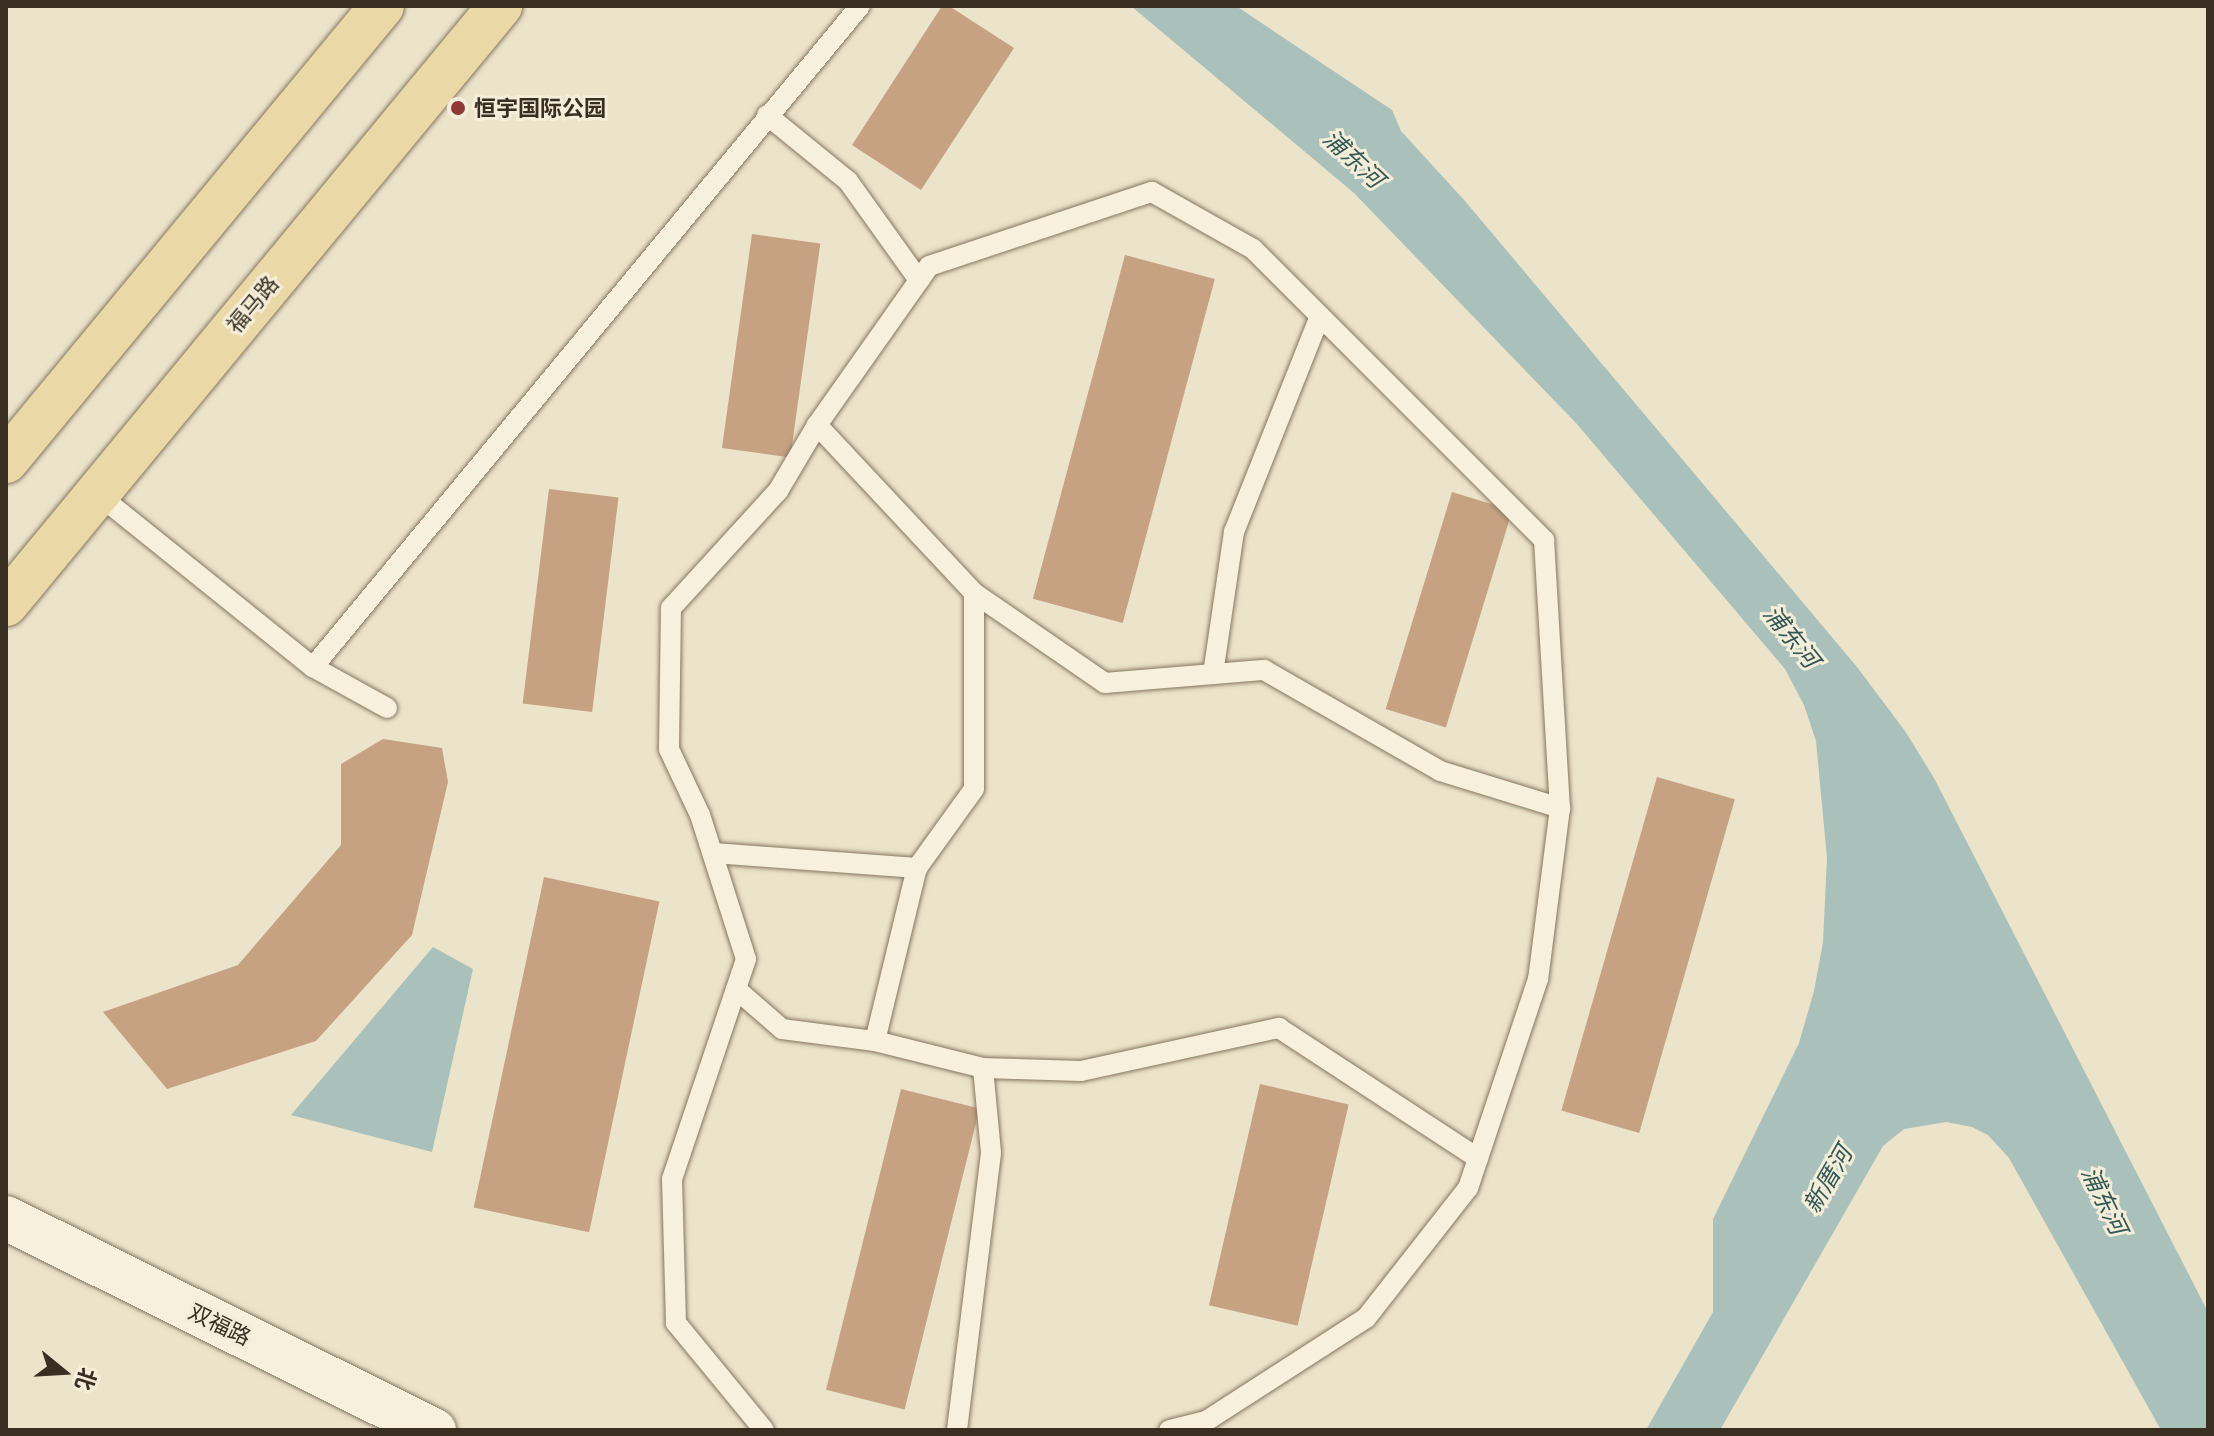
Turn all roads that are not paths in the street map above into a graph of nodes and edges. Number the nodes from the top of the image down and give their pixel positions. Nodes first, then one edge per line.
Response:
1 (382, 6) edge
2 (500, 6) edge
3 (860, 6) edge
4 (767, 115) junction
5 (919, 280) junction
6 (1320, 316) junction
7 (817, 425) junction
8 (6, 461) edge
9 (95, 492) junction
10 (974, 593) junction
11 (6, 604) edge
12 (313, 667) junction
13 (1213, 674) junction
14 (387, 708) dead end
15 (1560, 808) junction
16 (713, 853) junction
17 (917, 868) junction
18 (736, 989) junction
19 (875, 1041) junction
20 (983, 1068) junction
21 (1478, 1158) junction
22 (6, 1218) edge
23 (434, 1430) edge
24 (764, 1430) edge
25 (957, 1430) edge
26 (1169, 1430) edge

1 - 8 main road
2 - 9 main road, 福马路
3 - 4 lane
4 - 5 lane
4 - 12 lane
5 - 6 lane
5 - 7 lane
6 - 13 lane
6 - 15 lane
7 - 10 lane
7 - 16 lane
9 - 11 main road, 福马路
9 - 12 lane
10 - 13 lane
10 - 17 lane
12 - 14 lane
13 - 15 lane
15 - 21 lane
16 - 17 lane
16 - 18 lane
17 - 19 lane
18 - 19 lane
18 - 24 lane
19 - 20 lane
20 - 21 lane
20 - 25 lane
21 - 26 lane
22 - 23 street, 双福路

